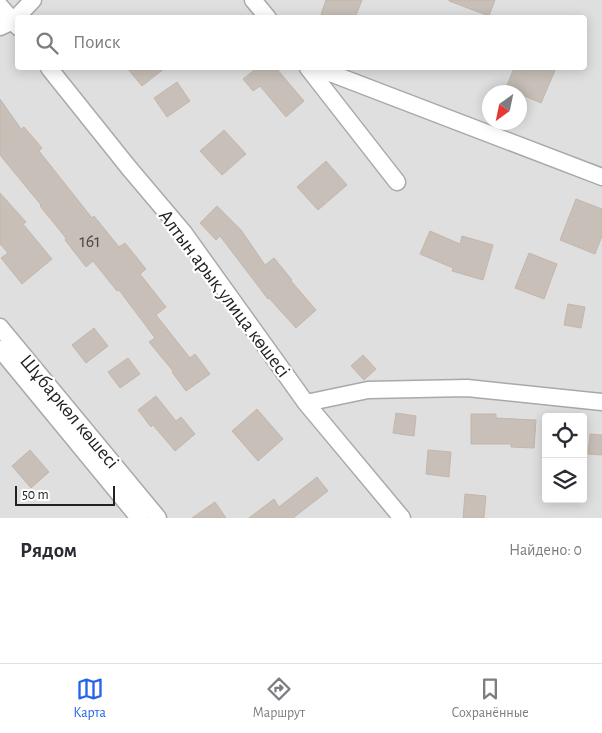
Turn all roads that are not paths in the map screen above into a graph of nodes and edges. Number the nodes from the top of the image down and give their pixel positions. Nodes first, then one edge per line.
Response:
1 (33, 0) edge
2 (253, 0) edge
3 (0, 6) edge
4 (19, 15) edge
5 (266, 15) edge
6 (10, 25) edge
7 (51, 70) edge
8 (310, 70) edge
9 (322, 70) edge
10 (602, 177) edge
11 (397, 182) dead end
12 (0, 327) edge
13 (0, 349) edge
14 (602, 402) edge
15 (306, 403) junction
16 (139, 518) edge
17 (158, 518) edge
18 (402, 518) edge

1 - 4 street
2 - 5 street
3 - 6 street
7 - 15 street, Алтын арық улица көшесі
8 - 11 street
9 - 10 street
12 - 17 street, Шұбаркөл көшесі
13 - 16 street, Шұбаркөл көшесі
14 - 15 street
15 - 18 street, Алтын арық улица көшесі

